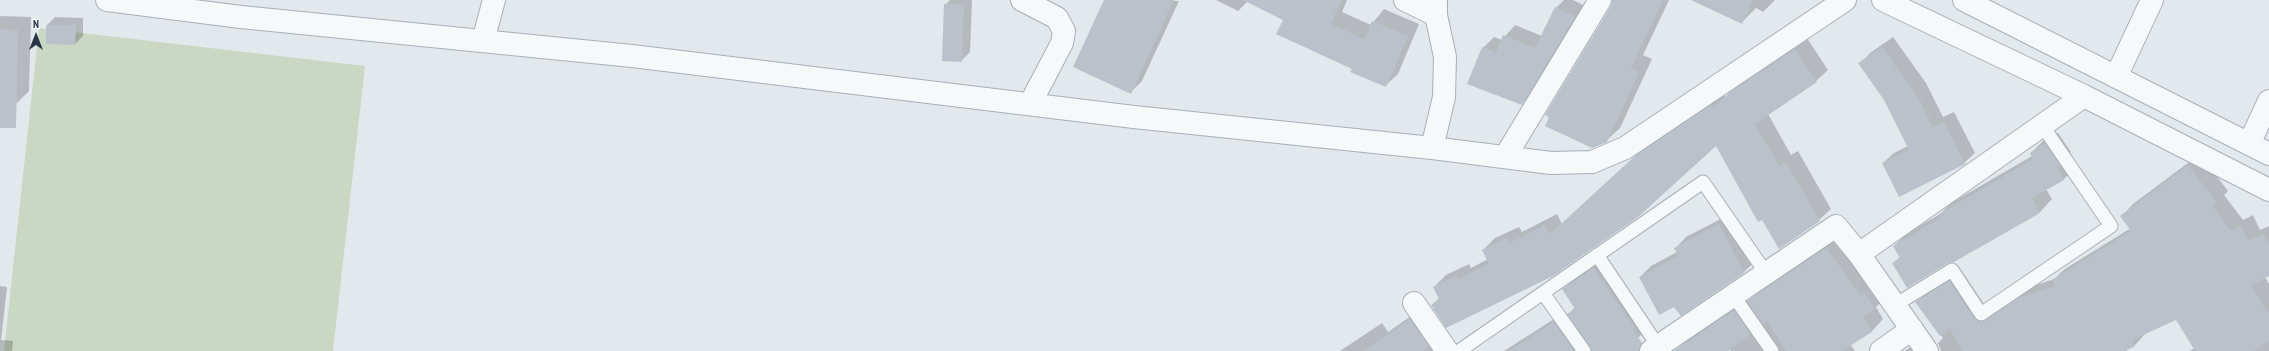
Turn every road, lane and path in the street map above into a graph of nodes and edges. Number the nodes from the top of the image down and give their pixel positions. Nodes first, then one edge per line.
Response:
1 (106, 0) edge
2 (494, 0) edge
3 (1022, 0) edge
4 (1405, 0) edge
5 (1600, 0) edge
6 (1845, 0) edge
7 (1883, 0) edge
8 (1964, 0) edge
9 (2152, 0) edge
10 (1436, 8) edge
11 (483, 42) junction
12 (2116, 77) junction
13 (2084, 96) junction
14 (2269, 101) edge
15 (1030, 104) junction
16 (2042, 125) junction
17 (2249, 144) junction
18 (1432, 148) junction
19 (2269, 154) edge
20 (1506, 157) junction
21 (2269, 190) edge
22 (1858, 254) junction
23 (1597, 255) junction
24 (1766, 273) junction
25 (1543, 293) junction
26 (1734, 295) junction
27 (1414, 303) dead end
28 (1895, 305) junction
29 (1912, 329) junction
30 (1654, 349) edge
31 (1447, 350) edge
32 (1584, 351) edge
33 (1772, 351) edge
34 (1881, 351) edge
35 (1927, 351) edge

1 - 11 street
2 - 11 street
3 - 15 street
4 - 10 street
5 - 20 street
6 - 20 street
7 - 13 street
8 - 12 street
9 - 12 street
10 - 18 street
11 - 15 street
12 - 17 street
13 - 16 street
13 - 21 street
14 - 17 street
15 - 18 street
16 - 22 street
16 - 28 lane
17 - 19 street
18 - 20 street
22 - 24 street
22 - 28 street
23 - 24 lane
23 - 25 lane
23 - 30 lane
24 - 26 street
25 - 31 lane
25 - 32 lane
26 - 30 street
26 - 33 lane
27 - 31 street
28 - 29 street
29 - 34 street
29 - 35 street

